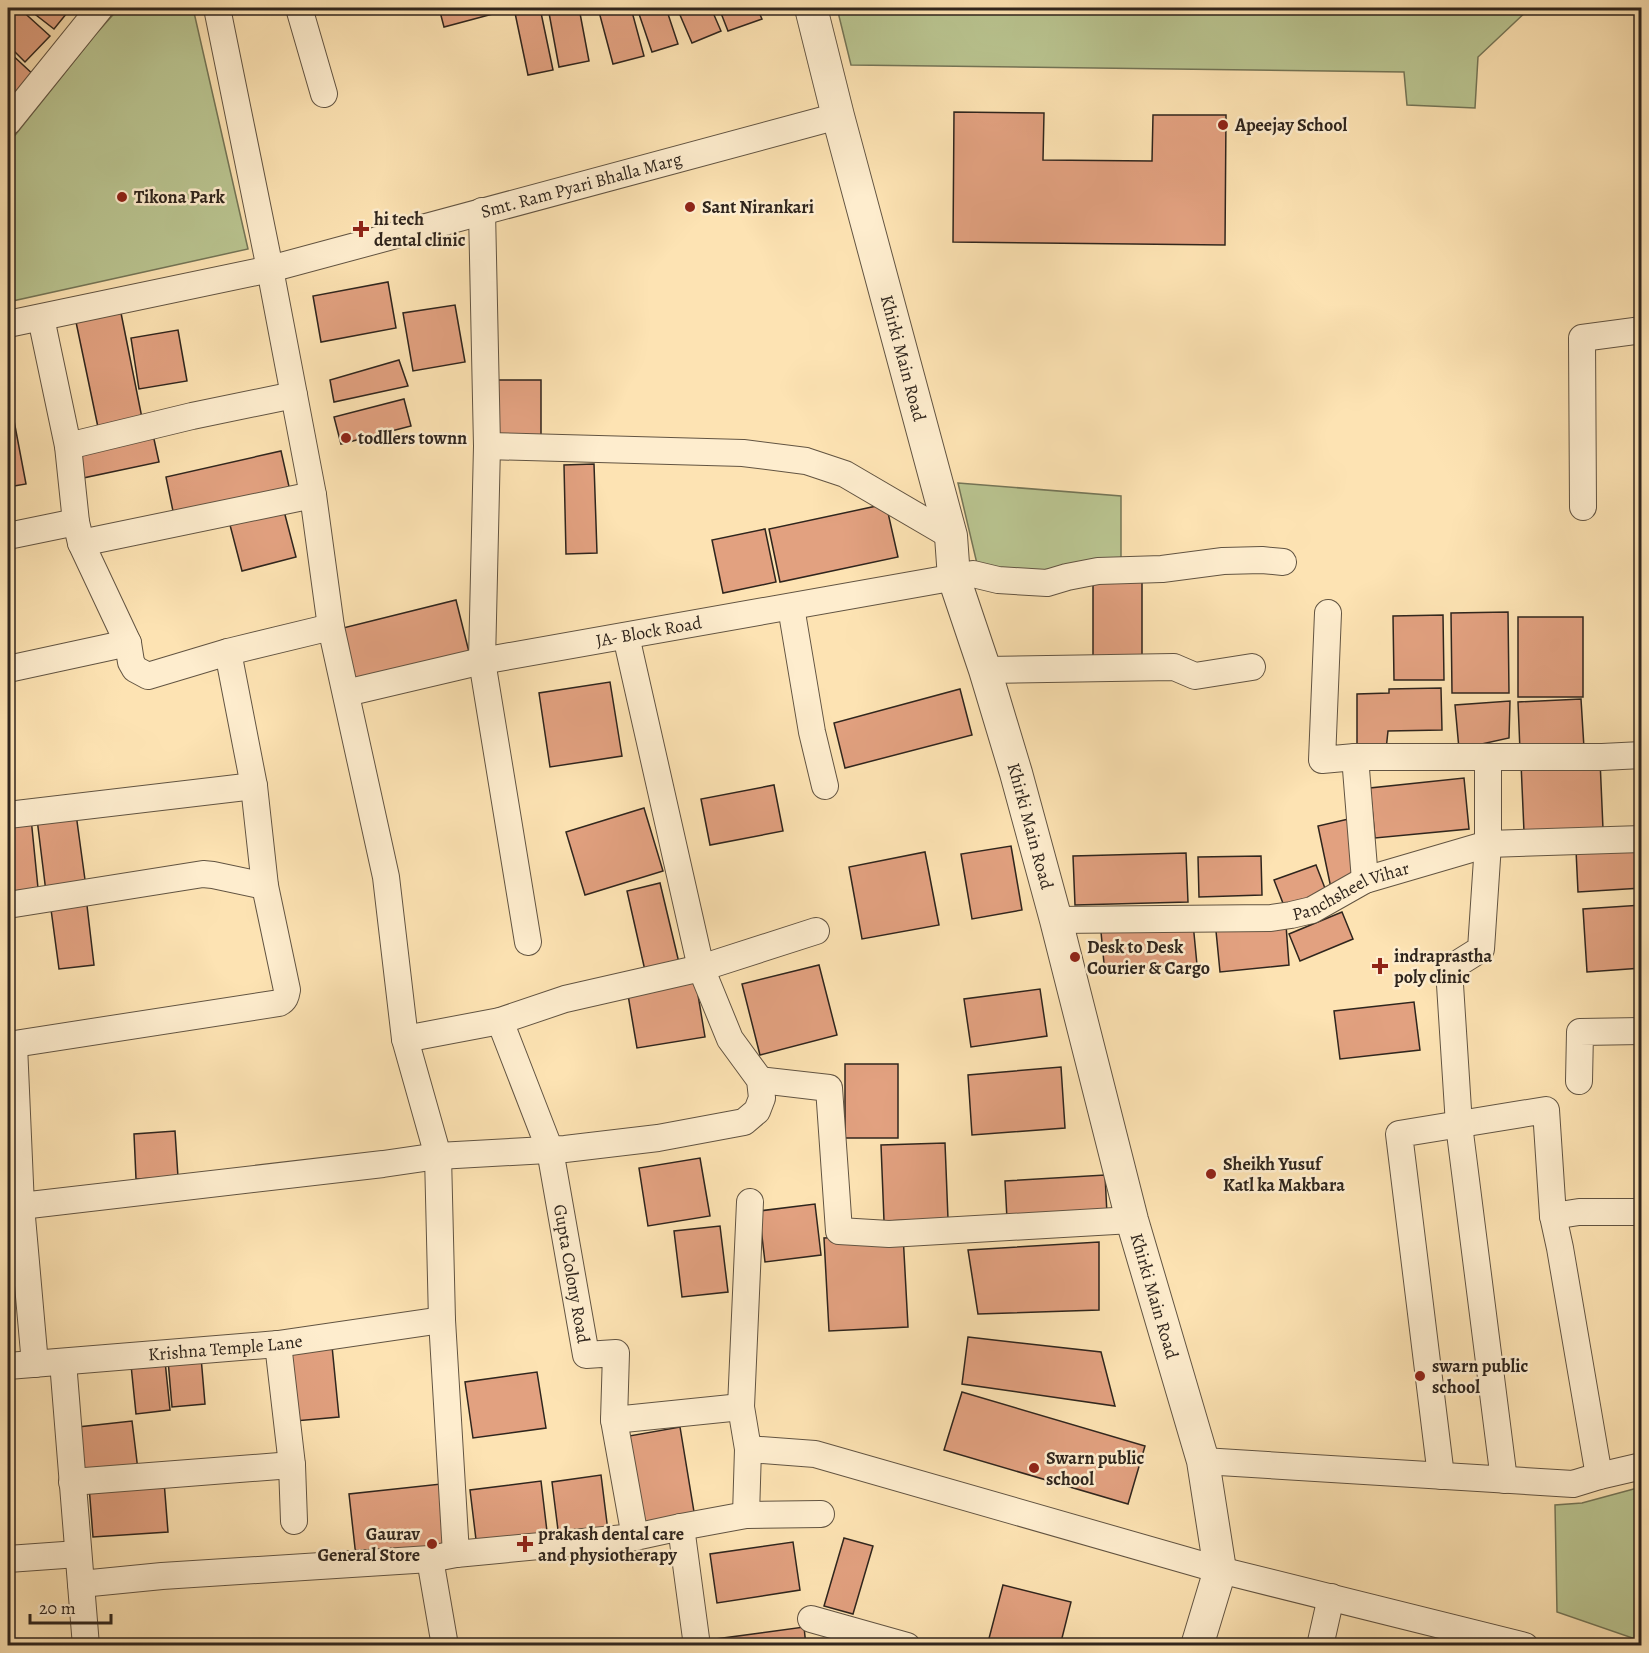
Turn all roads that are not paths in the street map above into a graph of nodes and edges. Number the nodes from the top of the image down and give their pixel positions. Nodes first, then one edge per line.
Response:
1 (100, 8) edge
2 (217, 8) edge
3 (299, 8) edge
4 (811, 8) edge
5 (324, 94) dead end
6 (838, 116) junction
7 (8, 123) edge
8 (482, 211) junction
9 (270, 269) junction
10 (41, 318) junction
11 (8, 324) edge
12 (1641, 330) edge
13 (294, 395) junction
14 (68, 446) junction
15 (487, 446) junction
16 (313, 495) junction
17 (1583, 507) dead end
18 (78, 533) junction
19 (8, 536) edge
20 (951, 536) junction
21 (1283, 562) dead end
22 (954, 578) junction
23 (791, 607) junction
24 (1328, 613) dead end
25 (331, 627) junction
26 (626, 636) junction
27 (128, 643) junction
28 (228, 652) junction
29 (482, 661) junction
30 (1252, 667) dead end
31 (8, 669) edge
32 (985, 670) junction
33 (346, 693) junction
34 (1641, 755) edge
35 (1355, 757) junction
36 (1488, 758) junction
37 (254, 786) junction
38 (825, 786) dead end
39 (8, 815) edge
40 (1641, 839) edge
41 (1488, 844) junction
42 (1365, 879) junction
43 (265, 886) junction
44 (8, 905) edge
45 (1056, 920) junction
46 (816, 930) dead end
47 (528, 942) dead end
48 (701, 968) junction
49 (500, 1021) junction
50 (1641, 1031) edge
51 (405, 1039) junction
52 (11, 1045) edge
53 (760, 1080) junction
54 (1579, 1081) dead end
55 (1458, 1125) junction
56 (550, 1150) junction
57 (438, 1156) junction
58 (750, 1202) dead end
59 (21, 1206) junction
60 (1641, 1212) edge
61 (1553, 1216) junction
62 (1132, 1220) junction
63 (442, 1320) junction
64 (278, 1344) junction
65 (63, 1362) junction
66 (34, 1364) junction
67 (8, 1366) edge
68 (741, 1407) junction
69 (614, 1420) junction
70 (747, 1449) junction
71 (1203, 1461) junction
72 (292, 1465) junction
73 (1641, 1466) edge
74 (1441, 1476) junction
75 (1599, 1476) junction
76 (1504, 1480) junction
77 (72, 1482) junction
78 (821, 1514) dead end
79 (746, 1515) junction
80 (294, 1521) dead end
81 (681, 1527) junction
82 (635, 1538) junction
83 (78, 1554) junction
84 (456, 1554) junction
85 (8, 1559) edge
86 (430, 1559) junction
87 (1220, 1570) junction
88 (81, 1584) junction
89 (1330, 1597) junction
90 (811, 1619) dead end
91 (1457, 1637) edge
92 (86, 1646) edge
93 (445, 1646) edge
94 (697, 1646) edge
95 (907, 1646) edge
96 (1197, 1646) edge
97 (1320, 1646) edge
98 (1525, 1646) edge

1 - 7 street
2 - 9 street
3 - 5 street
4 - 6 street, Khirki Main Road
6 - 8 street, Smt. Ram Pyari Bhalla Marg
6 - 20 street, Khirki Main Road
8 - 9 street, Smt. Ram Pyari Bhalla Marg
8 - 15 street
9 - 10 street, Smt. Ram Pyari Bhalla Marg
9 - 13 street
10 - 11 street, Smt. Ram Pyari Bhalla Marg
10 - 14 street
12 - 17 street
13 - 14 street
13 - 16 street
14 - 18 street
15 - 20 street
15 - 29 street
16 - 18 street
16 - 25 street
18 - 19 street
18 - 27 street
20 - 22 street, Khirki Main Road
21 - 22 street, JA- Block Road
22 - 23 street, JA- Block Road
22 - 32 street, Khirki Main Road
23 - 26 street, JA- Block Road
23 - 38 street
24 - 35 street
25 - 28 street
25 - 33 street
26 - 29 street, JA- Block Road
26 - 48 street
27 - 28 street
27 - 31 street
28 - 37 street
29 - 33 street, JA- Block Road
29 - 47 street
30 - 32 street
32 - 45 street, Khirki Main Road
33 - 51 street
34 - 36 street
35 - 36 street
35 - 42 street
36 - 41 street
37 - 39 street
37 - 43 street
40 - 41 street, Panchsheel Vihar
41 - 42 street, Panchsheel Vihar
41 - 55 street
42 - 45 street, Panchsheel Vihar
43 - 44 street
43 - 52 street
45 - 62 street, Khirki Main Road
46 - 48 street
48 - 49 street
48 - 53 street
49 - 51 street
49 - 56 street, Gupta Colony Road
50 - 54 street
51 - 57 street
52 - 59 street
53 - 56 street
53 - 62 street
55 - 61 street
55 - 74 street
55 - 76 street
56 - 57 street
56 - 69 street, Gupta Colony Road
57 - 59 street
57 - 63 street
58 - 68 street
59 - 66 street
60 - 61 street
61 - 75 street
62 - 71 street, Khirki Main Road
63 - 64 street, Krishna Temple Lane
63 - 84 street
64 - 65 street, Krishna Temple Lane
64 - 72 street
65 - 66 street, Krishna Temple Lane
65 - 77 street
66 - 67 street, Krishna Temple Lane
68 - 69 street
68 - 70 street
69 - 82 street, Gupta Colony Road
70 - 79 street
70 - 87 street
71 - 74 street
71 - 87 street, Khirki Main Road
72 - 77 street
72 - 80 street
73 - 75 street
74 - 76 street
75 - 76 street
77 - 83 street
78 - 79 street
79 - 81 street
81 - 82 street
81 - 94 street
82 - 84 street
83 - 85 street
83 - 88 street
84 - 86 street
86 - 88 street
86 - 93 street
87 - 89 street
87 - 96 street, Khirki Main Road
88 - 92 street
89 - 91 street
89 - 97 street
90 - 95 street
91 - 98 street

